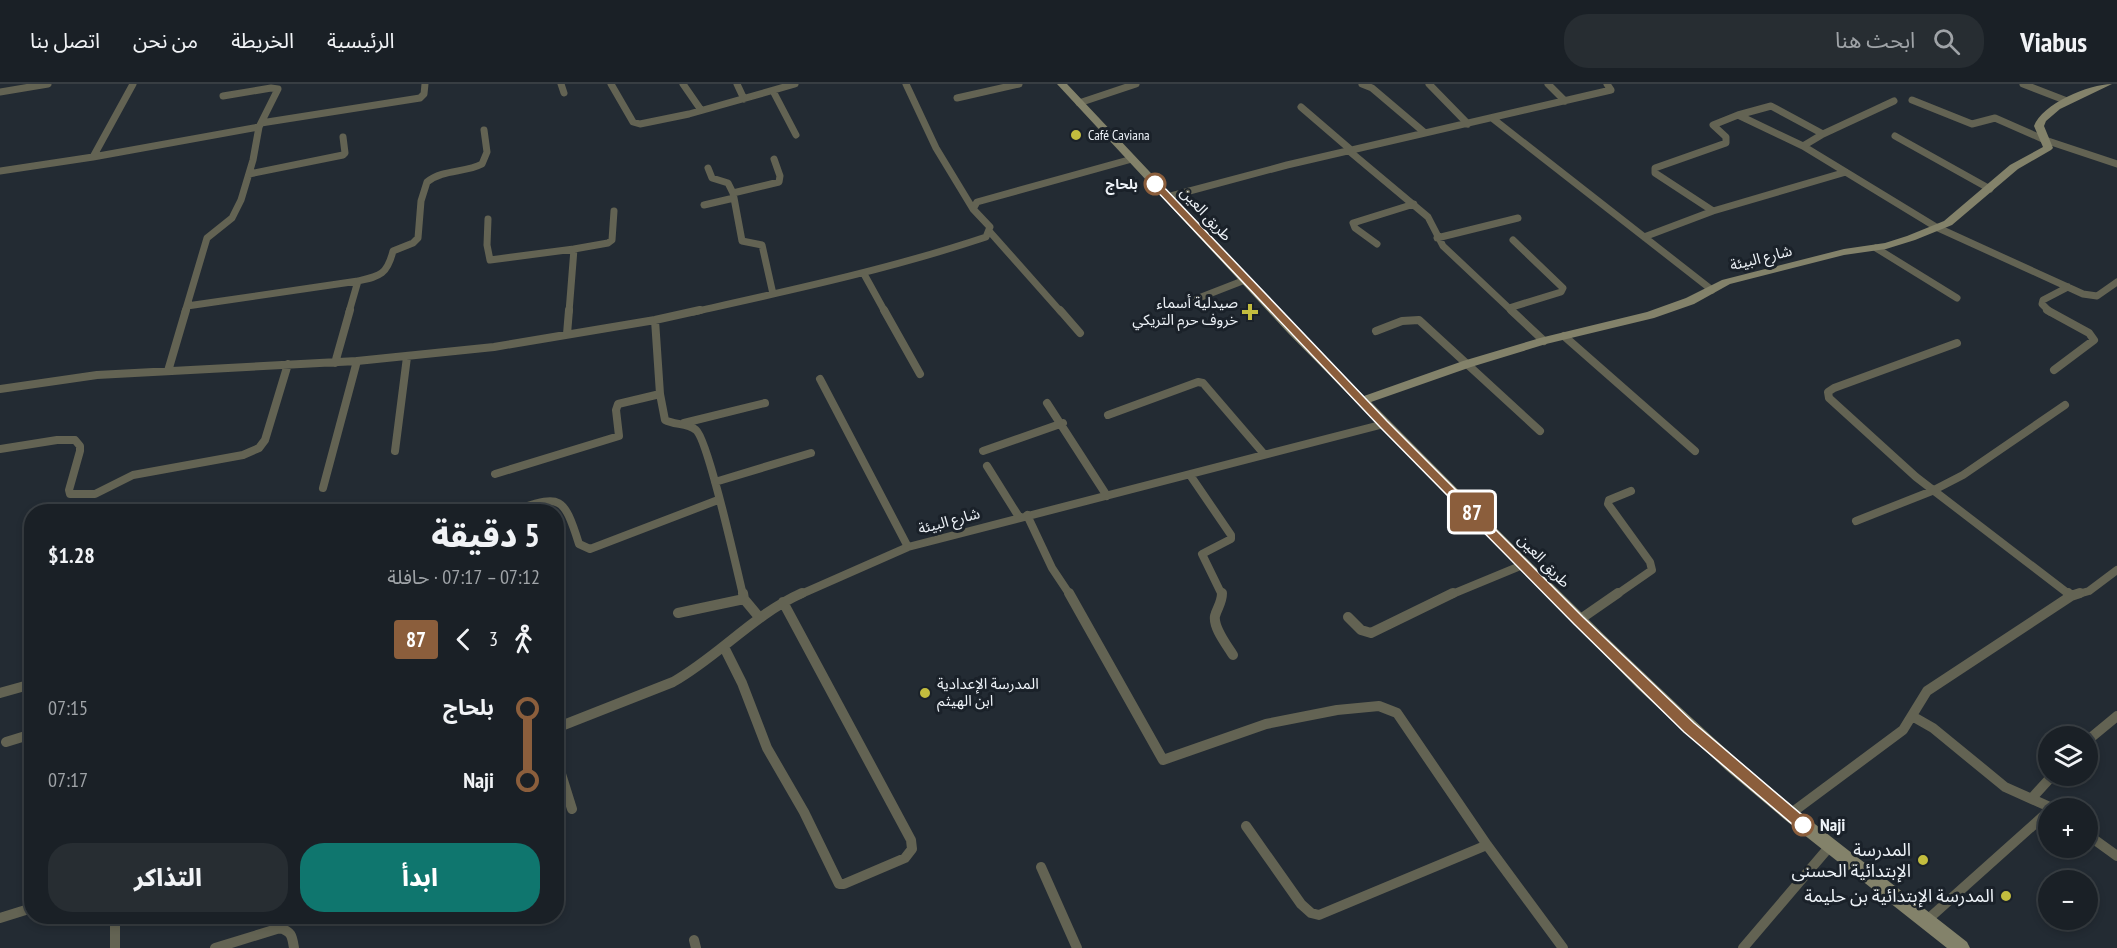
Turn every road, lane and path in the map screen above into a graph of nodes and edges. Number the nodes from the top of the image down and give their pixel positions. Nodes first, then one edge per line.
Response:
1 (48, 84) edge
2 (133, 84) edge
3 (425, 84) edge
4 (561, 84) edge
5 (611, 84) edge
6 (683, 84) edge
7 (737, 84) edge
8 (795, 84) edge
9 (906, 84) edge
10 (1019, 84) edge
11 (1062, 84) edge
12 (1136, 84) edge
13 (1362, 84) edge
14 (1430, 84) edge
15 (1548, 84) edge
16 (1607, 84) edge
17 (2023, 84) edge
18 (2107, 84) edge
19 (773, 91) junction
20 (0, 92) edge
21 (564, 93) dead end
22 (223, 96) dead end
23 (957, 98) dead end
24 (744, 99) junction
25 (1912, 100) dead end
26 (1565, 101) junction
27 (1894, 101) dead end
28 (2067, 101) junction
29 (1079, 103) junction
30 (1301, 107) dead end
31 (701, 110) junction
32 (1738, 115) junction
33 (1492, 118) junction
34 (1468, 124) junction
35 (260, 125) junction
36 (484, 130) dead end
37 (1425, 133) junction
38 (1823, 134) junction
39 (796, 135) dead end
40 (1895, 136) dead end
41 (343, 137) dead end
42 (2046, 140) junction
43 (1803, 146) junction
44 (1350, 150) junction
45 (93, 157) junction
46 (774, 159) dead end
47 (1132, 159) junction
48 (2117, 164) edge
49 (708, 168) dead end
50 (0, 171) edge
51 (1846, 172) junction
52 (249, 174) junction
53 (1990, 189) junction
54 (733, 195) junction
55 (1167, 197) junction
56 (1414, 204) junction
57 (704, 205) dead end
58 (973, 209) junction
59 (615, 211) dead end
60 (1713, 211) junction
61 (1518, 218) dead end
62 (488, 219) dead end
63 (1936, 227) junction
64 (990, 232) junction
65 (1644, 237) junction
66 (1437, 238) junction
67 (1513, 240) dead end
68 (1377, 244) dead end
69 (1876, 248) junction
70 (574, 249) junction
71 (864, 274) junction
72 (1245, 280) junction
73 (358, 281) junction
74 (2117, 282) edge
75 (2068, 287) junction
76 (1712, 290) junction
77 (773, 294) junction
78 (1957, 298) dead end
79 (187, 306) junction
80 (1173, 308) dead end
81 (1509, 308) junction
82 (655, 320) junction
83 (1376, 331) dead end
84 (1080, 333) dead end
85 (567, 334) junction
86 (1564, 336) junction
87 (1544, 341) junction
88 (1957, 343) dead end
89 (407, 357) junction
90 (357, 361) junction
91 (335, 363) junction
92 (288, 364) junction
93 (1467, 364) junction
94 (168, 370) junction
95 (2054, 370) dead end
96 (920, 374) dead end
97 (820, 379) dead end
98 (0, 389) edge
99 (660, 394) junction
100 (1362, 401) junction
101 (765, 403) dead end
102 (1047, 403) dead end
103 (2065, 405) dead end
104 (1108, 415) dead end
105 (1063, 423) junction
106 (679, 424) junction
107 (1383, 424) junction
108 (1540, 431) dead end
109 (0, 449) edge
110 (395, 451) dead end
111 (983, 451) dead end
112 (1695, 451) dead end
113 (811, 453) dead end
114 (1264, 454) junction
115 (987, 466) dead end
116 (495, 474) dead end
117 (1190, 475) junction
118 (714, 482) junction
119 (323, 488) dead end
120 (1631, 491) dead end
121 (1932, 491) junction
122 (1107, 496) junction
123 (718, 500) junction
124 (536, 504) edge
125 (560, 504) edge
126 (564, 507) edge
127 (1023, 516) junction
128 (1856, 521) dead end
129 (908, 547) junction
130 (1525, 564) junction
131 (2117, 570) edge
132 (2071, 596) junction
133 (744, 599) junction
134 (783, 602) junction
135 (678, 613) dead end
136 (759, 617) junction
137 (1348, 617) dead end
138 (1579, 620) junction
139 (724, 647) junction
140 (1233, 655) dead end
141 (24, 686) edge
142 (0, 693) edge
143 (1912, 716) junction
144 (2117, 716) edge
145 (564, 725) edge
146 (2098, 732) edge
147 (24, 737) edge
148 (6, 742) dead end
149 (564, 784) edge
150 (2043, 786) edge
151 (2032, 798) junction
152 (2038, 802) edge
153 (572, 809) dead end
154 (1790, 814) junction
155 (2038, 821) edge
156 (1246, 826) dead end
157 (2098, 842) edge
158 (1487, 845) junction
159 (1830, 846) junction
160 (2117, 856) edge
161 (1041, 867) dead end
162 (24, 910) edge
163 (0, 918) edge
164 (1926, 921) junction
165 (115, 924) edge
166 (116, 948) edge
167 (216, 948) edge
168 (294, 948) edge
169 (1077, 948) edge
170 (1563, 948) edge
171 (1743, 948) edge
172 (1961, 948) edge

1 - 20 street
2 - 45 street
3 - 35 street
4 - 21 street
5 - 31 street
6 - 31 street
7 - 24 street
8 - 19 street
9 - 58 street
10 - 23 street
11 - 29 main road, طريق العين
12 - 29 street
13 - 37 street
14 - 34 street
15 - 26 street
16 - 26 street
17 - 28 street
18 - 28 main road
19 - 24 street
19 - 39 street
22 - 35 street
24 - 31 street
25 - 42 street
26 - 33 street
27 - 38 street
28 - 42 main road
29 - 47 main road, طريق العين
30 - 44 street
32 - 38 street
32 - 43 street
32 - 60 street
33 - 34 street
33 - 65 street
34 - 37 street
35 - 45 street
35 - 52 street
36 - 73 street
37 - 44 street
38 - 43 street
40 - 53 street
41 - 52 street
42 - 48 street
42 - 53 main road, شارع البيئة
43 - 51 street
44 - 55 street
44 - 56 street
45 - 50 street
46 - 54 street
47 - 55 main road, طريق العين
47 - 58 street
49 - 54 street
51 - 60 street
51 - 63 street
52 - 79 street
53 - 63 main road, شارع البيئة
54 - 57 street
54 - 77 street
55 - 72 main road, طريق العين
56 - 66 street
56 - 68 street
58 - 64 street
59 - 70 street
60 - 65 street
61 - 66 street
62 - 70 street
63 - 69 main road, شارع البيئة
63 - 75 street
64 - 71 street
64 - 84 street
65 - 76 street
66 - 81 street
67 - 81 street
69 - 76 main road, شارع البيئة
69 - 78 street
70 - 85 street
71 - 77 street
71 - 96 street
72 - 80 street
72 - 100 main road, طريق العين
73 - 79 street
73 - 91 street
74 - 75 street
75 - 95 street
76 - 86 main road, شارع البيئة
77 - 82 street
79 - 94 street
81 - 87 street
82 - 85 street
82 - 99 street
83 - 93 street
85 - 89 street
86 - 87 main road, شارع البيئة
86 - 112 street
87 - 93 main road, شارع البيئة
88 - 121 street
89 - 90 street
89 - 110 street
90 - 91 street
90 - 119 street
91 - 92 street
92 - 94 street
92 - 109 street
93 - 100 main road, شارع البيئة
93 - 108 street
94 - 98 street
97 - 129 street
99 - 106 street
99 - 116 street
100 - 107 main road, طريق العين
101 - 106 street
102 - 105 street
103 - 121 street
104 - 114 street
105 - 111 street
105 - 122 street
106 - 118 street
107 - 114 street, شارع البيئة
107 - 130 main road, طريق العين
113 - 118 street
114 - 117 street, شارع البيئة
115 - 127 street
117 - 122 street, شارع البيئة
117 - 140 street
118 - 123 street
120 - 138 street
121 - 128 street
121 - 132 street
122 - 127 street, شارع البيئة
123 - 126 street
123 - 133 street
124 - 125 street
127 - 129 street, شارع البيئة
127 - 158 street
129 - 134 street, شارع البيئة
130 - 137 street
130 - 138 main road, طريق العين
131 - 132 street
132 - 143 street
133 - 135 street
133 - 136 street
134 - 136 street, شارع البيئة
134 - 139 street
136 - 139 street, شارع البيئة
138 - 154 main road, طريق العين
139 - 145 street, شارع البيئة
141 - 142 street
143 - 151 street
143 - 154 street
144 - 146 street
147 - 148 street
149 - 153 street
150 - 151 street
151 - 152 street
154 - 159 main road, طريق العين
155 - 164 street
156 - 158 street
157 - 160 street
158 - 170 street
159 - 164 main road, طريق العين
159 - 171 street
161 - 169 street
162 - 163 street
164 - 172 main road, طريق العين
165 - 166 street
167 - 168 street

